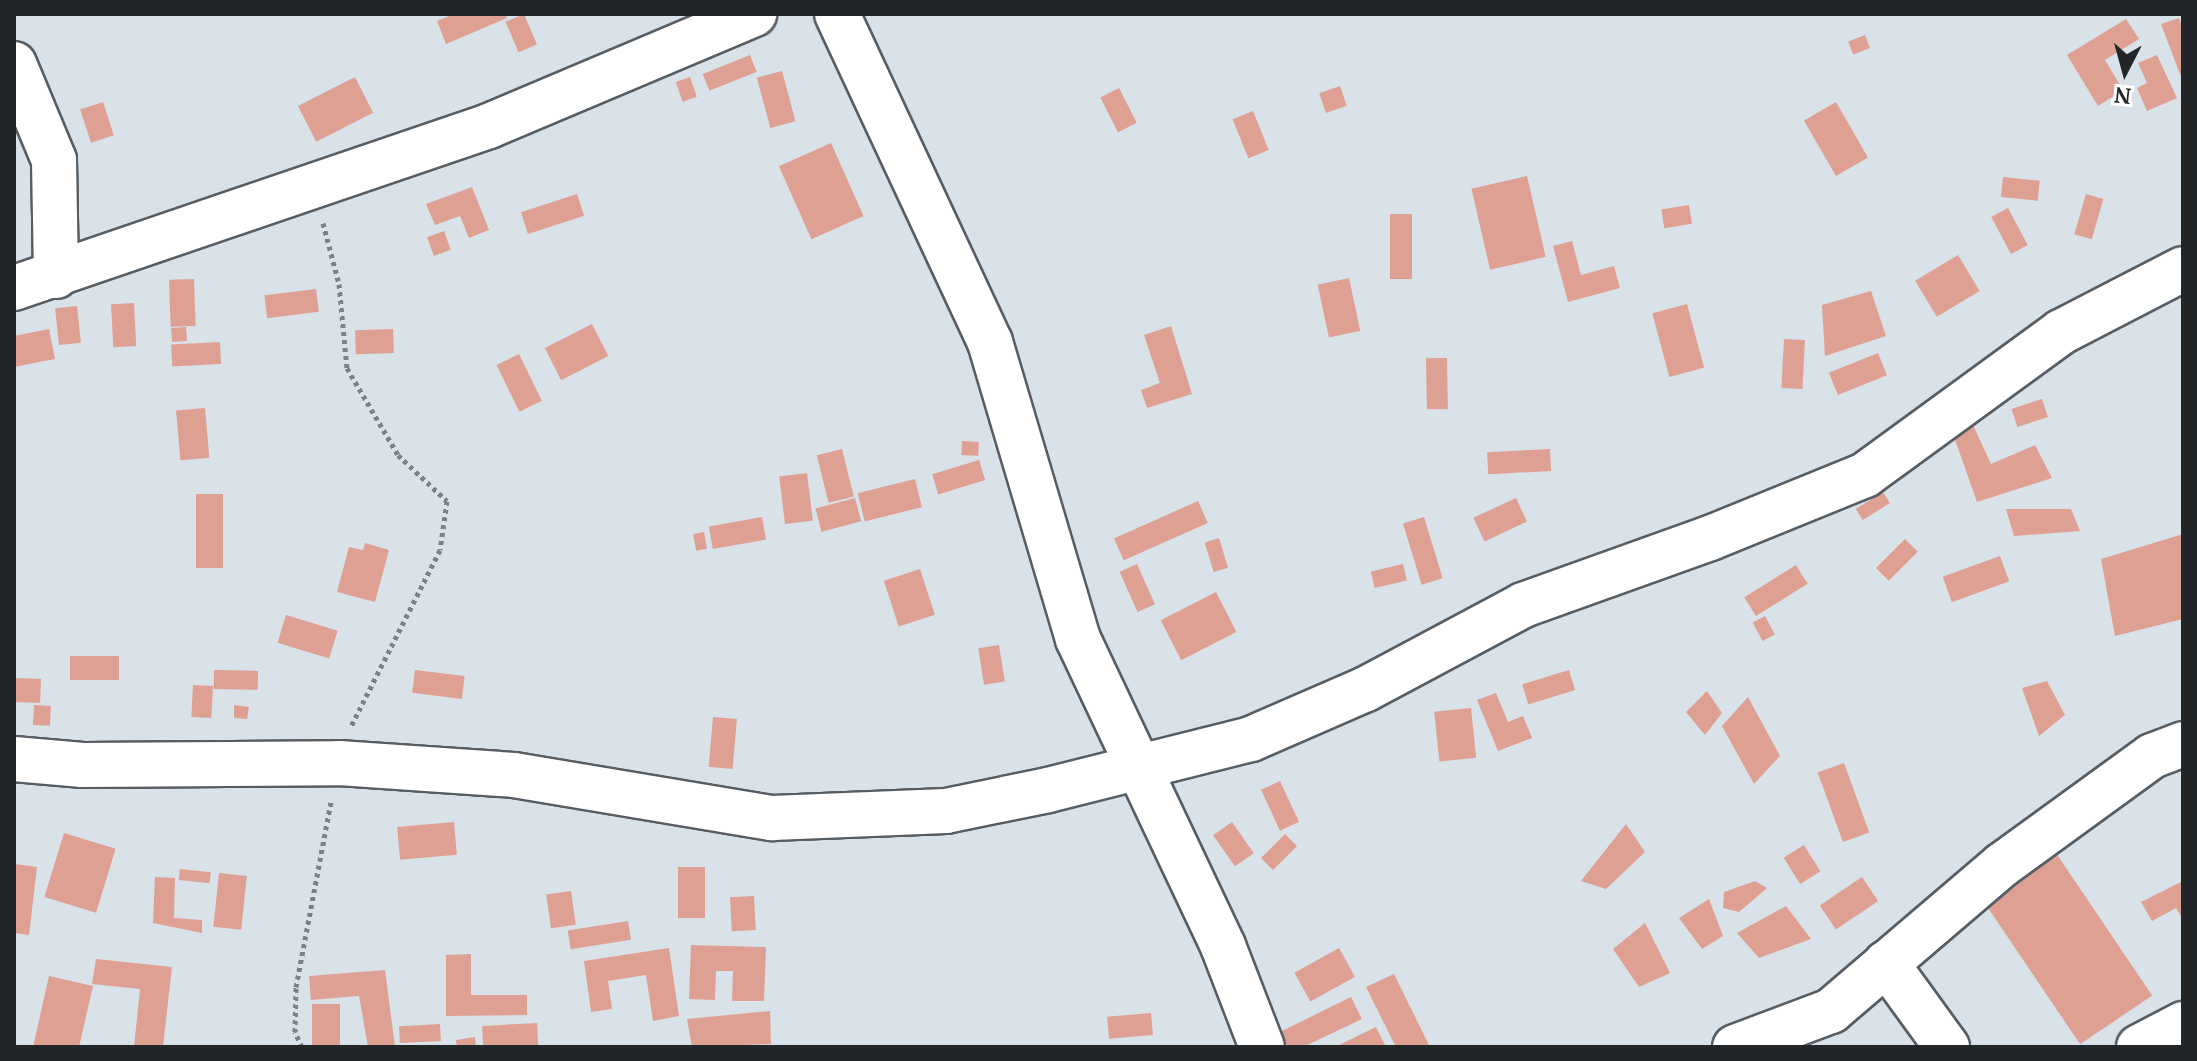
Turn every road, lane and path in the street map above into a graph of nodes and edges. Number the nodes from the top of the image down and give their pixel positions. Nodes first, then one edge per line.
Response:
1 (754, 14) edge
2 (837, 14) edge
3 (14, 64) edge
4 (312, 184) junction
5 (2183, 269) edge
6 (56, 276) junction
7 (14, 288) edge
8 (2183, 744) edge
9 (14, 759) edge
10 (339, 763) junction
11 (1137, 769) junction
12 (1886, 963) junction
13 (2183, 1024) edge
14 (302, 1047) edge
15 (1262, 1047) edge
16 (1735, 1047) edge
17 (1947, 1047) edge
18 (2139, 1047) edge

1 - 4 street
2 - 11 street
3 - 6 street
4 - 6 street
4 - 10 path
5 - 11 street
6 - 7 street
8 - 12 street
9 - 10 street
10 - 11 street
10 - 14 path
11 - 15 street
12 - 16 street
12 - 17 street
13 - 18 street

